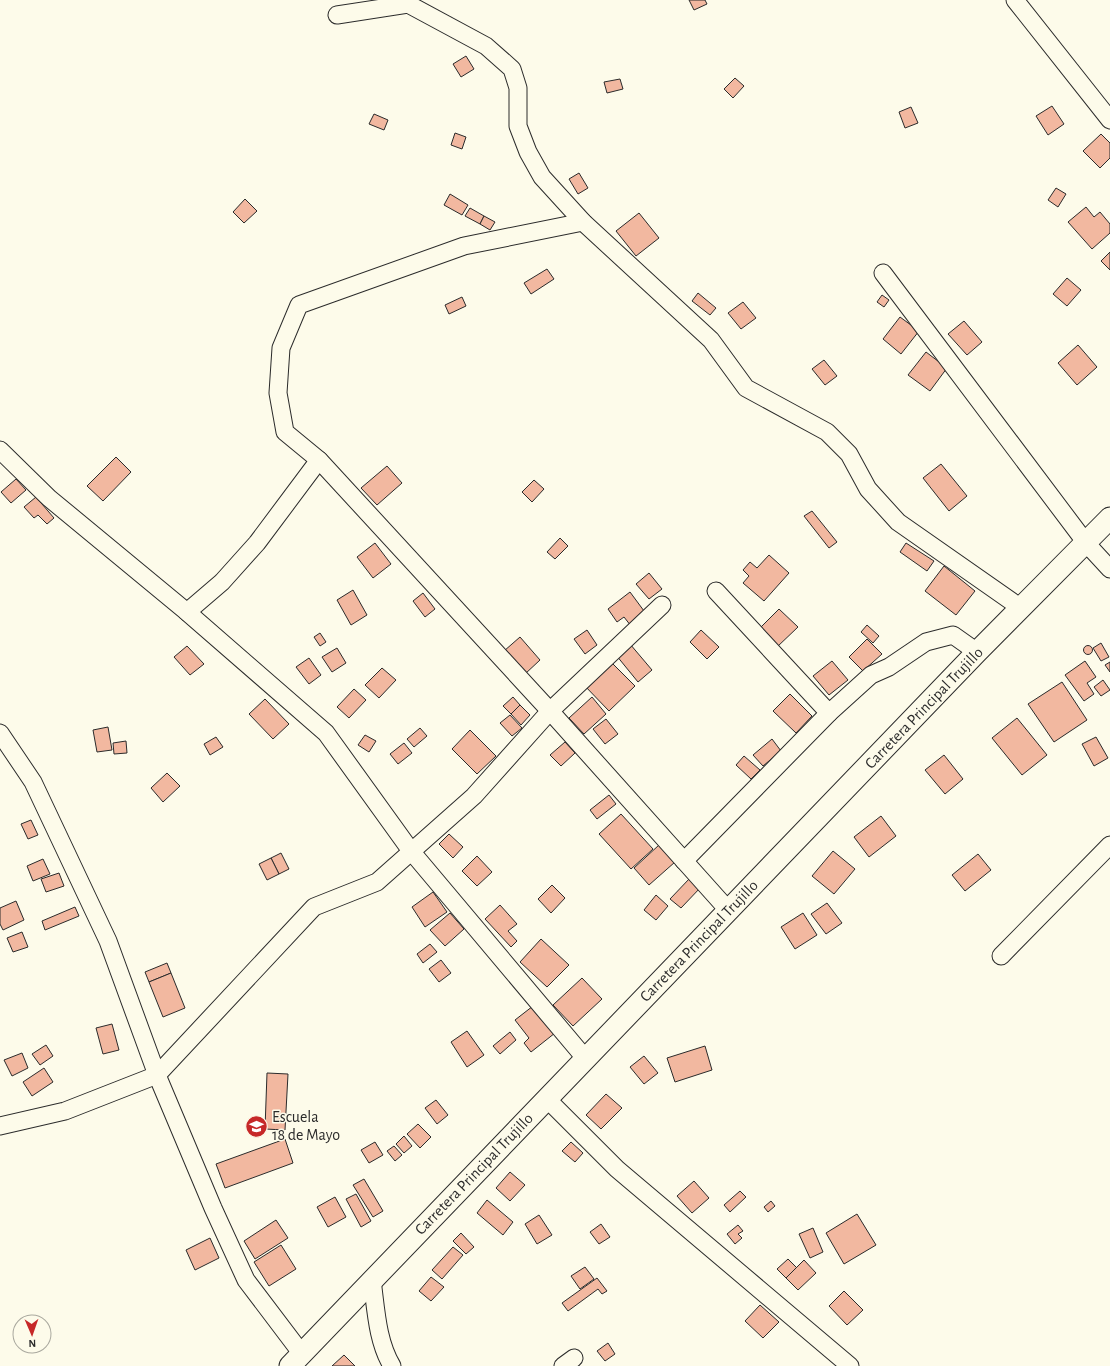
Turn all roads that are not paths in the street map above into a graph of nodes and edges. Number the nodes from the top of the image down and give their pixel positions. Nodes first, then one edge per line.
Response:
1 (1014, 0) edge
2 (337, 15) dead end
3 (1110, 120) edge
4 (583, 222) junction
5 (883, 273) dead end
6 (0, 450) edge
7 (319, 460) junction
8 (1110, 518) edge
9 (1086, 543) junction
10 (1110, 569) edge
11 (716, 591) dead end
12 (662, 605) dead end
13 (1021, 608) junction
14 (188, 612) junction
15 (977, 652) junction
16 (550, 711) junction
17 (828, 713) junction
18 (0, 733) edge
19 (1110, 845) edge
20 (411, 851) junction
21 (684, 861) junction
22 (729, 911) junction
23 (1001, 956) dead end
24 (585, 1058) junction
25 (157, 1075) junction
26 (547, 1099) junction
27 (0, 1126) edge
28 (372, 1280) junction
29 (296, 1360) edge
30 (392, 1366) edge
31 (850, 1366) edge

1 - 3 street
2 - 4 street
4 - 7 street
4 - 13 street
5 - 9 street
6 - 14 street
7 - 14 street
7 - 16 street
8 - 9 main road, Carretera Principal Trujillo
9 - 10 street
9 - 13 main road, Carretera Principal Trujillo
11 - 17 street
12 - 16 street
13 - 15 main road, Carretera Principal Trujillo
14 - 20 street
15 - 17 street
15 - 22 main road, Carretera Principal Trujillo
16 - 20 street
16 - 21 street
17 - 21 street
18 - 25 street
19 - 23 street
20 - 24 street
20 - 25 street
21 - 22 street
22 - 24 main road, Carretera Principal Trujillo
24 - 26 main road, Carretera Principal Trujillo
25 - 27 street
25 - 29 street
26 - 28 main road, Carretera Principal Trujillo
26 - 31 street
28 - 29 main road, Carretera Principal Trujillo
28 - 30 street

